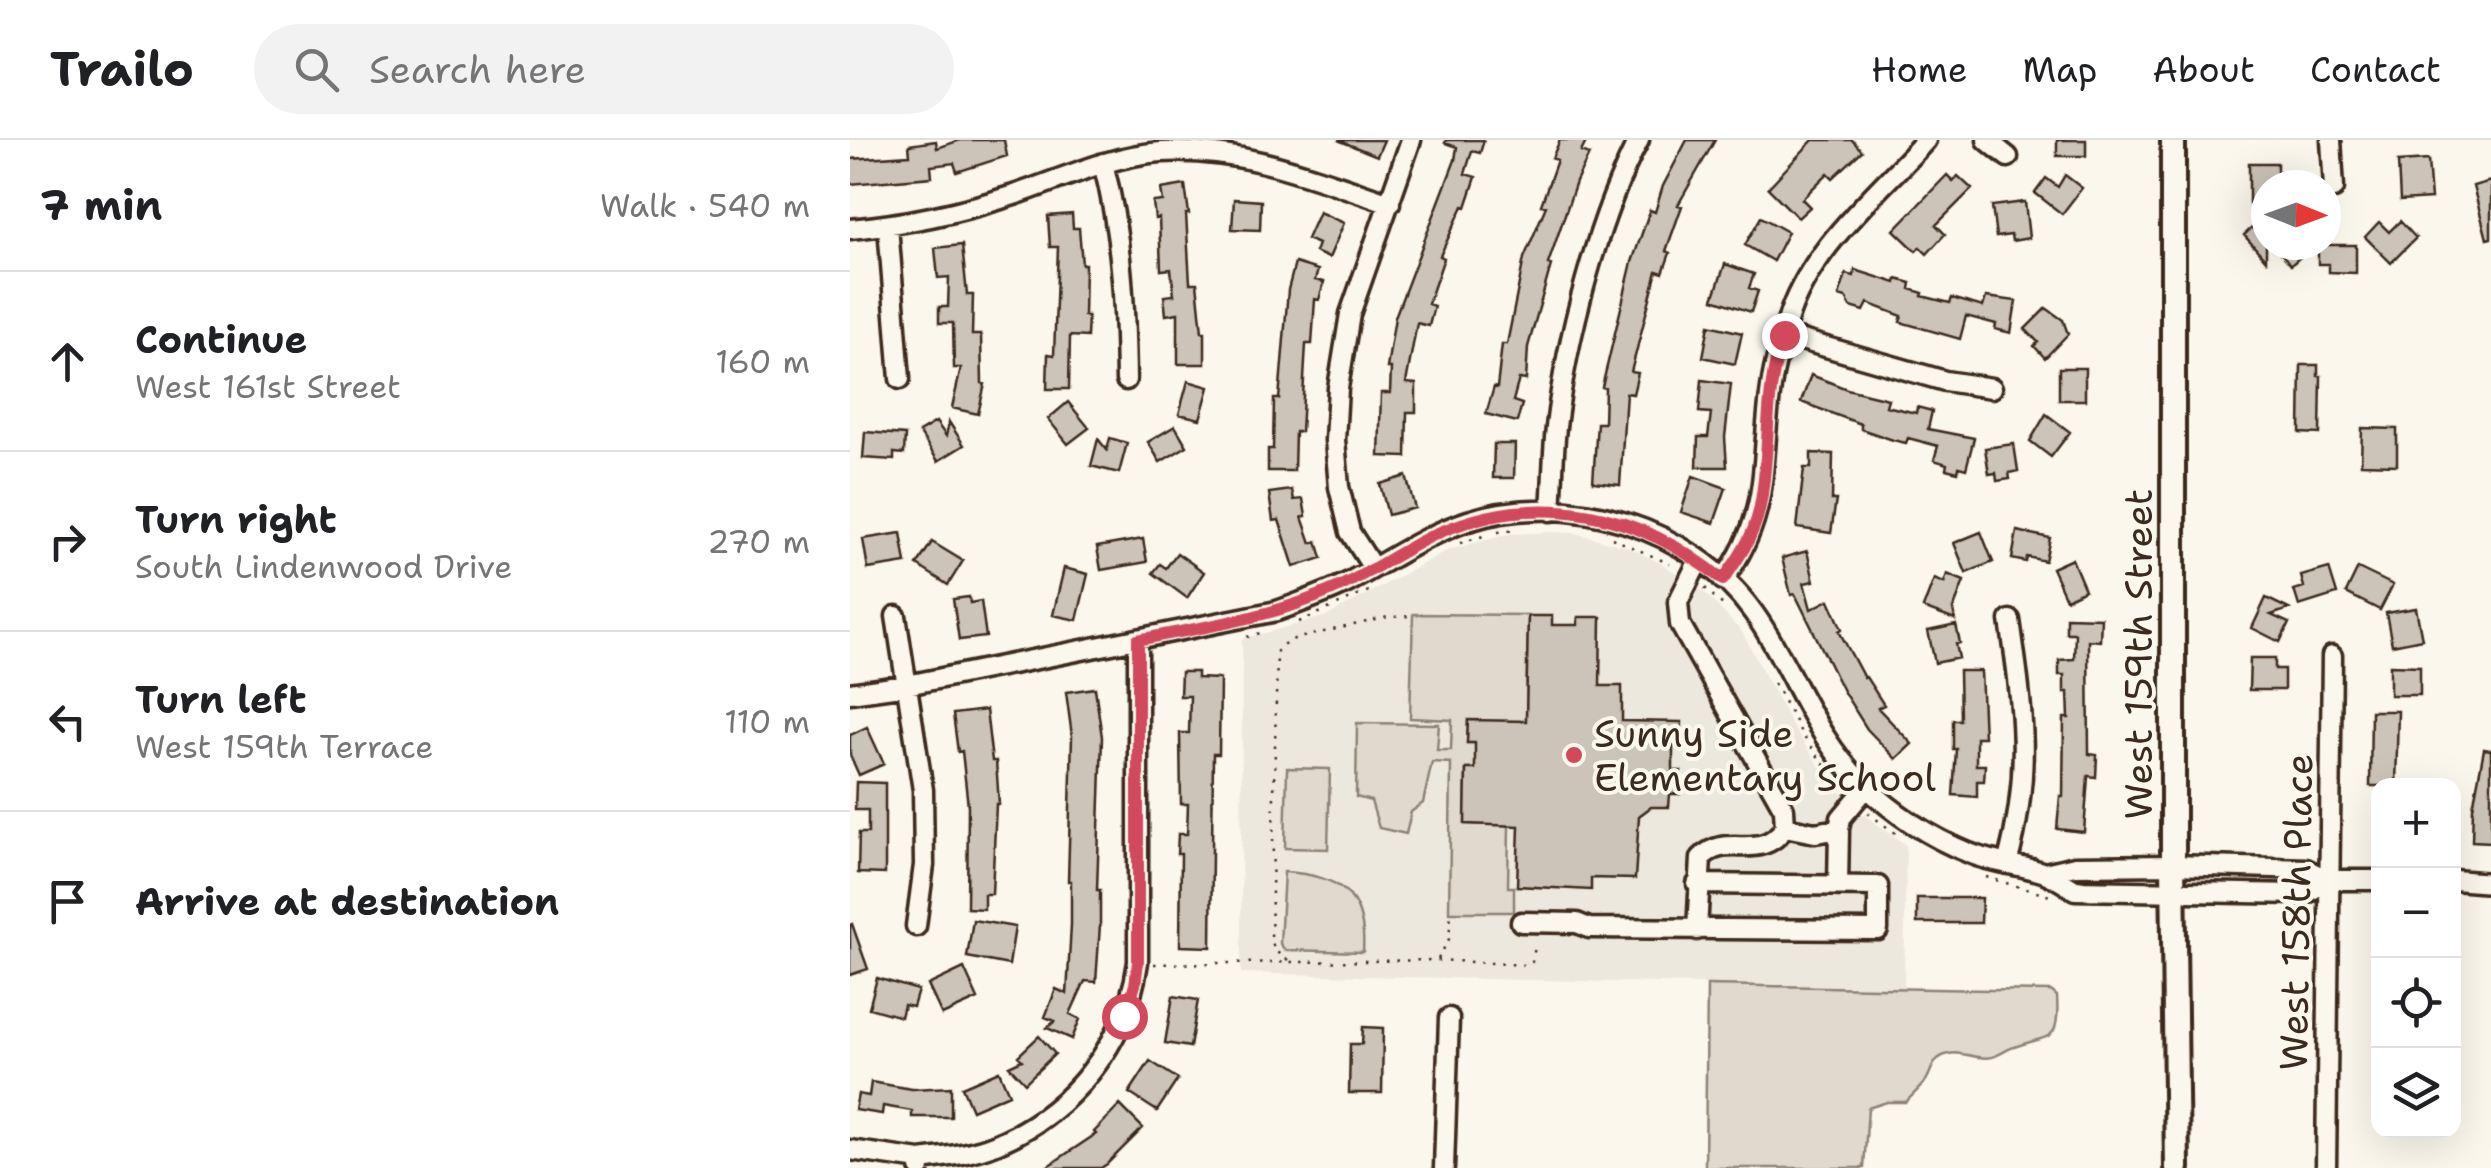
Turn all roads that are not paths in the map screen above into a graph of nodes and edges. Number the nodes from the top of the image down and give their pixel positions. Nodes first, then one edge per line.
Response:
1 (1411, 140) edge
2 (1639, 140) edge
3 (1926, 140) edge
4 (1986, 140) edge
5 (2173, 140) edge
6 (2331, 140) edge
7 (2008, 156) dead end
8 (1103, 163) junction
9 (2333, 170) edge
10 (1390, 202) junction
11 (888, 226) junction
12 (850, 228) edge
13 (1784, 335) junction
14 (900, 379) dead end
15 (1126, 380) dead end
16 (1992, 388) dead end
17 (1552, 511) junction
18 (1698, 560) junction
19 (1372, 568) junction
20 (1723, 580) junction
21 (896, 616) dead end
22 (2010, 620) dead end
23 (1138, 640) junction
24 (2332, 656) dead end
25 (908, 685) junction
26 (850, 693) edge
27 (1867, 787) junction
28 (1784, 827) junction
29 (1839, 829) junction
30 (2007, 864) junction
31 (2173, 866) junction
32 (2045, 872) junction
33 (2328, 880) junction
34 (2371, 880) edge
35 (2461, 881) edge
36 (2491, 883) edge
37 (1697, 884) junction
38 (1838, 886) junction
39 (2174, 892) junction
40 (1520, 922) dead end
41 (916, 926) dead end
42 (1697, 930) junction
43 (1448, 1018) dead end
44 (850, 1150) edge
45 (920, 1164) edge
46 (1444, 1168) edge
47 (2177, 1168) edge
48 (2326, 1168) edge

1 - 10 street
2 - 17 street
3 - 13 street
4 - 7 street
5 - 31 main road, West 159th Street
6 - 9 street
8 - 10 street
8 - 11 street
8 - 15 street
10 - 19 street
11 - 12 street
11 - 14 street
13 - 16 street
13 - 20 street
17 - 18 street
17 - 19 street
18 - 20 street
18 - 28 street
19 - 23 street
20 - 27 street
21 - 25 street
22 - 30 street
23 - 25 street
23 - 45 street
24 - 33 street, West 158th Place
25 - 26 street
25 - 41 street
27 - 29 street
27 - 30 street
28 - 29 street
28 - 37 street
29 - 38 street
30 - 32 street
31 - 32 street
31 - 33 street
31 - 39 main road, West 159th Street
32 - 39 street
33 - 34 street
33 - 39 street
33 - 48 street, West 158th Place
35 - 36 street
37 - 38 street
37 - 42 street
38 - 42 street
39 - 47 main road, West 159th Street
40 - 42 street
43 - 46 street
44 - 45 street

